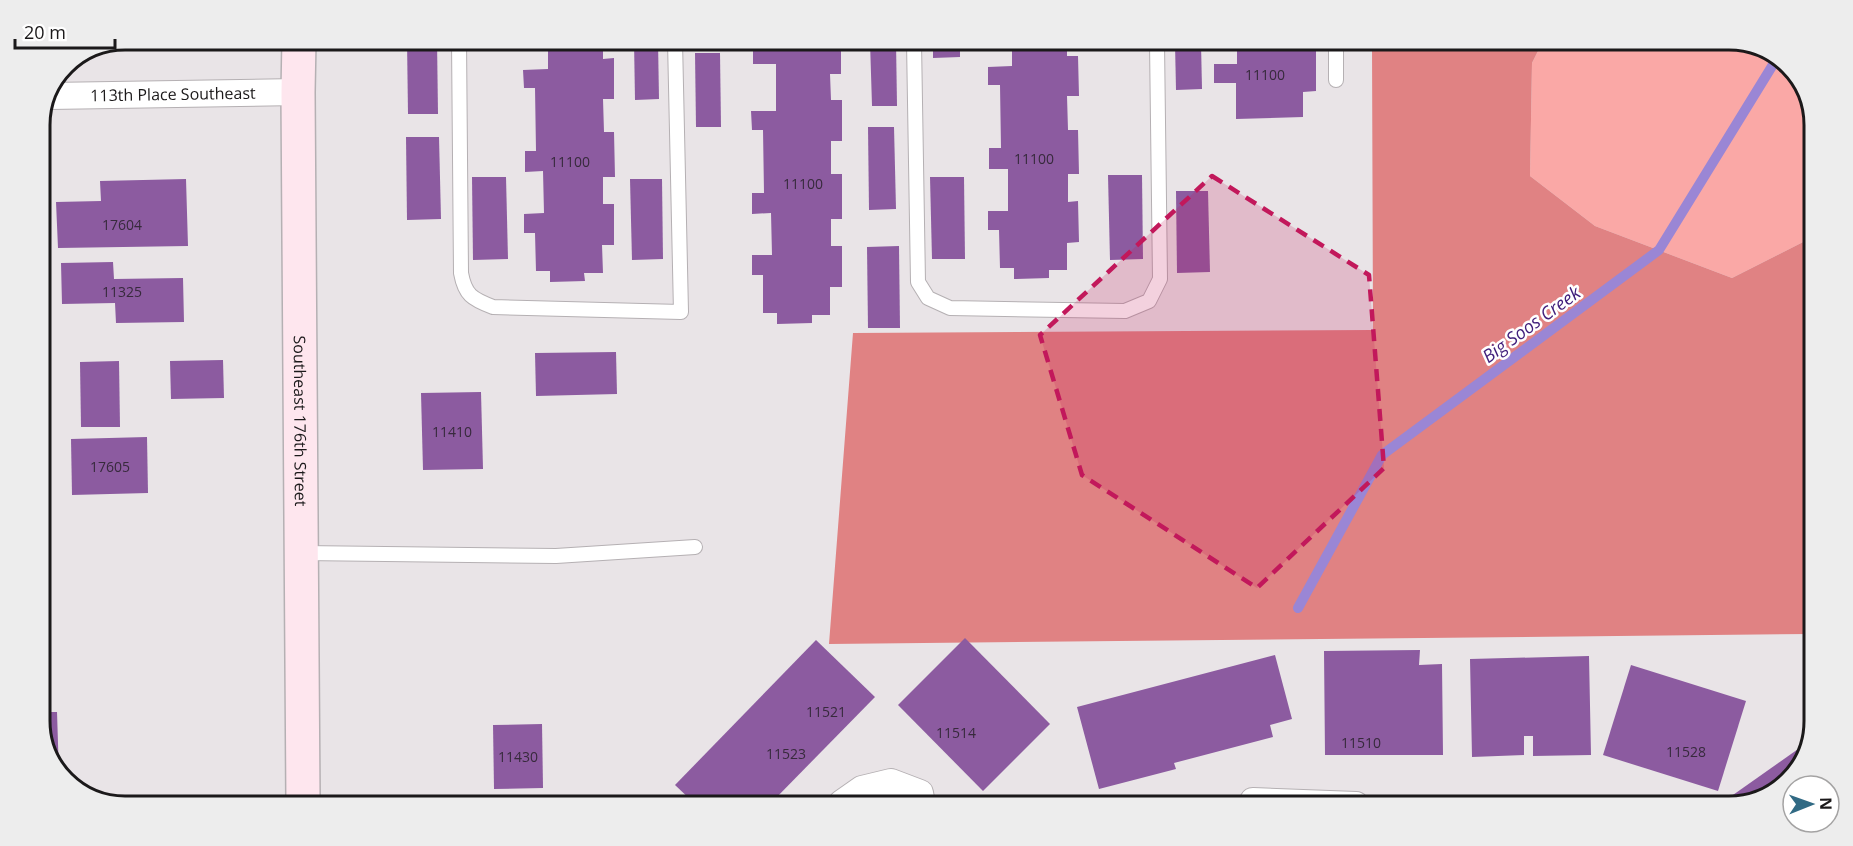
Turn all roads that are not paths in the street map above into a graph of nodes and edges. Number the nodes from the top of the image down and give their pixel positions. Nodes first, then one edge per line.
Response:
1 (299, 50) edge
2 (459, 50) edge
3 (675, 50) edge
4 (914, 50) edge
5 (1157, 50) edge
6 (1336, 50) edge
7 (1336, 80) dead end
8 (298, 92) junction
9 (55, 96) edge
10 (695, 547) dead end
11 (302, 553) junction
12 (303, 796) edge
13 (852, 796) edge
14 (921, 796) edge

1 - 8 main road, Southeast 176th Street
2 - 3 lane
4 - 5 lane
6 - 7 lane
8 - 9 street, 113th Place Southeast
8 - 11 main road, Southeast 176th Street
10 - 11 lane
11 - 12 main road, Southeast 176th Street
13 - 14 street

